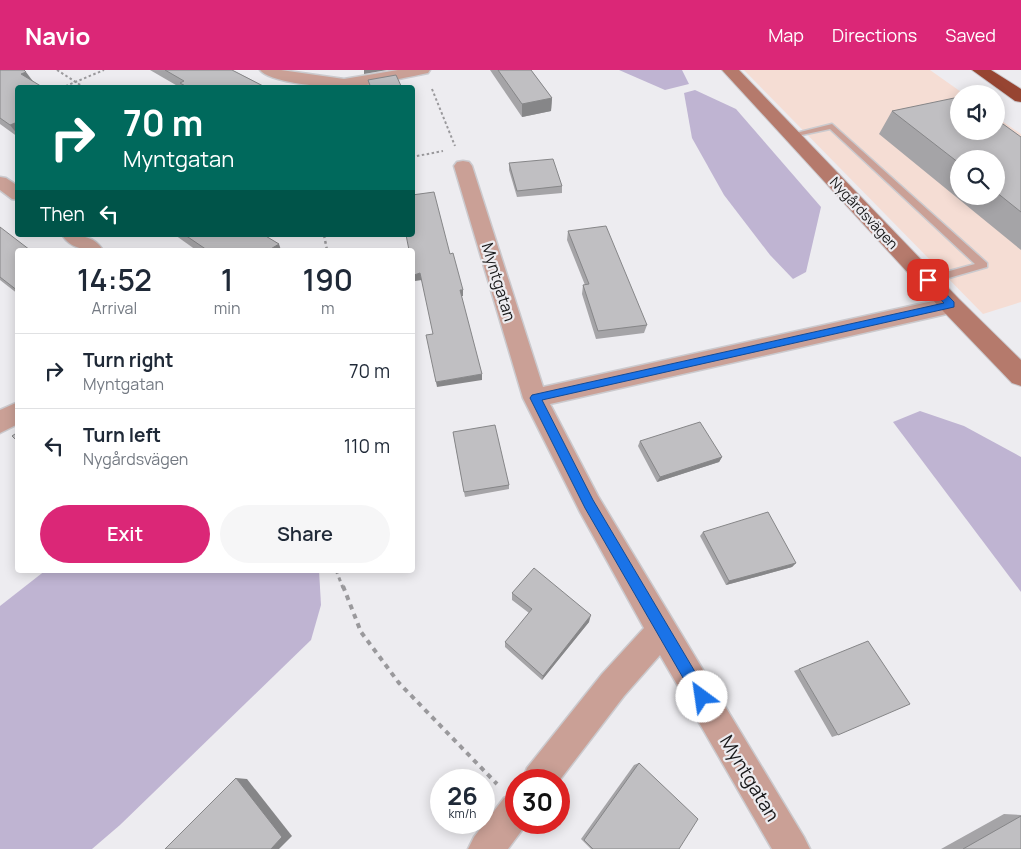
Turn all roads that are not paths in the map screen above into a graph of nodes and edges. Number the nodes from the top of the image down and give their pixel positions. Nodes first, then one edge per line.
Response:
1 (267, 70) edge
2 (424, 70) edge
3 (730, 70) edge
4 (974, 72) edge
5 (987, 85) edge
6 (1021, 97) edge
7 (1005, 100) edge
8 (1021, 111) edge
9 (792, 135) junction
10 (460, 157) road end
11 (0, 182) edge
12 (15, 193) edge
13 (75, 237) edge
14 (90, 248) edge
15 (928, 280) junction
16 (951, 305) junction
17 (1021, 376) edge
18 (536, 398) junction
19 (15, 413) edge
20 (0, 423) edge
21 (662, 630) junction
22 (548, 769) edge
23 (505, 809) edge
24 (486, 849) edge
25 (792, 849) edge

1 - 2 street
3 - 9 street, Nygårdsvägen
4 - 5 highway
4 - 6 highway
7 - 8 highway
9 - 15 street, Nygårdsvägen
9 - 15 lane
10 - 18 street, Myntgatan
11 - 12 street
13 - 14 street
15 - 16 street, Nygårdsvägen
16 - 17 street, Nygårdsvägen
16 - 18 street
18 - 21 street, Myntgatan
19 - 20 street
21 - 22 street
21 - 25 street, Myntgatan
23 - 24 street

